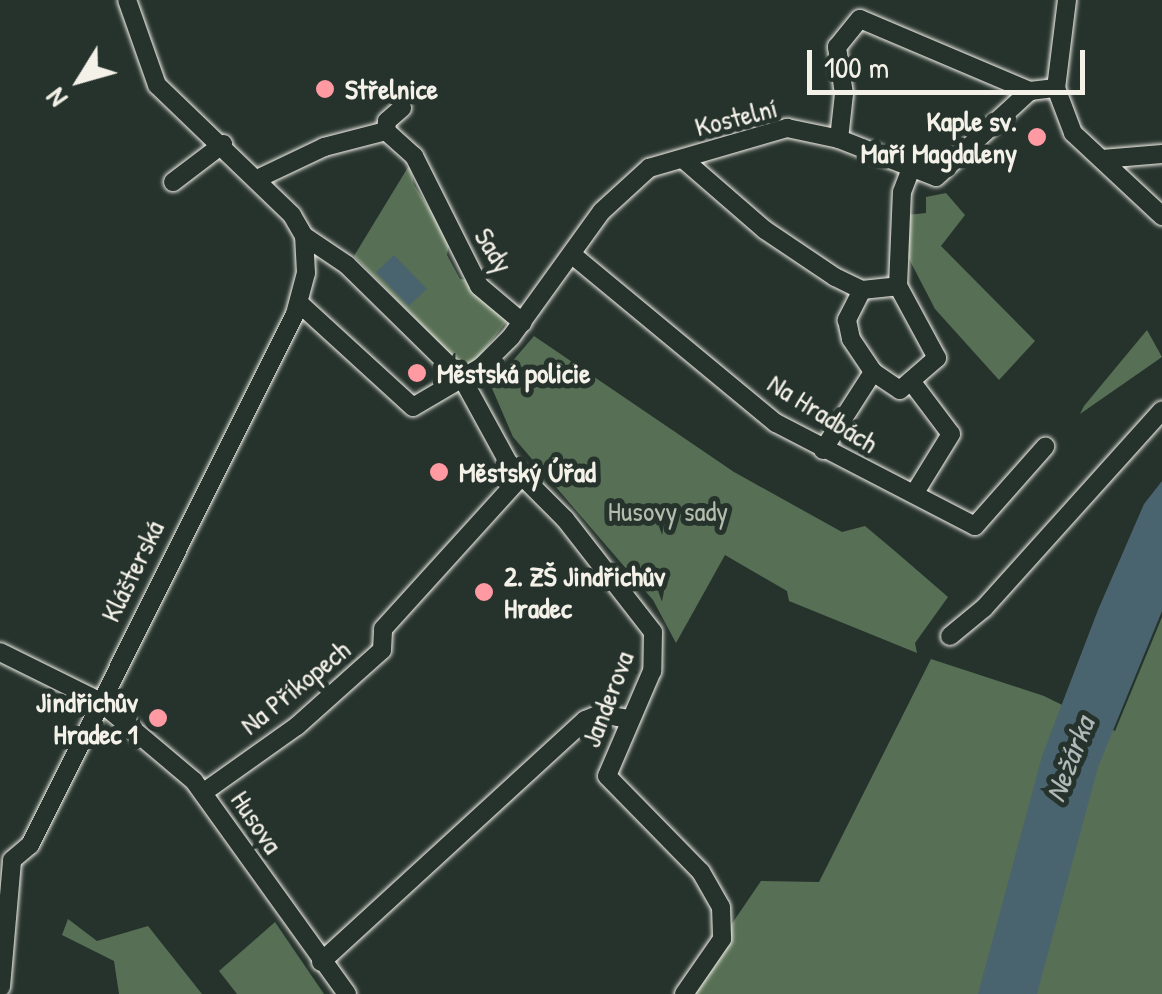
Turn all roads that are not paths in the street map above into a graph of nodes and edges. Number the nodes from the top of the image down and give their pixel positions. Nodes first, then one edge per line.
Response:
1 (127, 0) edge
2 (1067, 0) edge
3 (1056, 88) junction
4 (1030, 92) junction
5 (402, 108) dead end
6 (386, 131) junction
7 (838, 139) junction
8 (223, 144) junction
9 (1162, 154) edge
10 (683, 159) junction
11 (1102, 159) junction
12 (910, 171) junction
13 (259, 178) junction
14 (173, 182) dead end
15 (1162, 216) edge
16 (304, 236) junction
17 (575, 257) junction
18 (898, 286) junction
19 (862, 290) junction
20 (299, 303) junction
21 (523, 322) junction
22 (873, 372) junction
23 (462, 378) junction
24 (911, 381) junction
25 (1162, 410) edge
26 (1045, 448) dead end
27 (823, 450) junction
28 (521, 476) junction
29 (916, 490) junction
30 (950, 636) dead end
31 (0, 652) edge
32 (99, 701) junction
33 (627, 719) junction
34 (204, 792) junction
35 (6, 860) edge
36 (322, 962) junction
37 (1, 987) edge
38 (346, 994) edge
39 (684, 994) edge

1 - 8 street, Janderova
2 - 3 street
3 - 4 street
3 - 11 street
4 - 7 street
4 - 12 street
5 - 6 street
6 - 13 street
6 - 21 street, Sady
7 - 10 street, Kostelní
7 - 12 street, Kostelní
8 - 13 street, Janderova
8 - 14 street
9 - 11 street
10 - 17 street, Kostelní
10 - 19 street
11 - 15 street
12 - 18 street
13 - 16 street, Janderova
16 - 20 street, Klášterská
16 - 23 street, Janderova
17 - 21 street, Kostelní
17 - 27 street, Na Hradbách
18 - 19 street
18 - 24 street
19 - 22 street
20 - 23 street
20 - 32 street, Klášterská
21 - 23 street
22 - 24 street
22 - 27 street
23 - 28 street, Janderova
24 - 29 street
25 - 30 street
26 - 29 street, Na Hradbách
27 - 29 street, Na Hradbách
28 - 33 street, Janderova
28 - 34 street, Na Příkopech
31 - 32 street, Husova
32 - 34 street, Husova
32 - 35 street, Klášterská
33 - 36 street
33 - 39 street, Janderova
34 - 36 street, Husova
35 - 37 street
36 - 38 street, Husova

